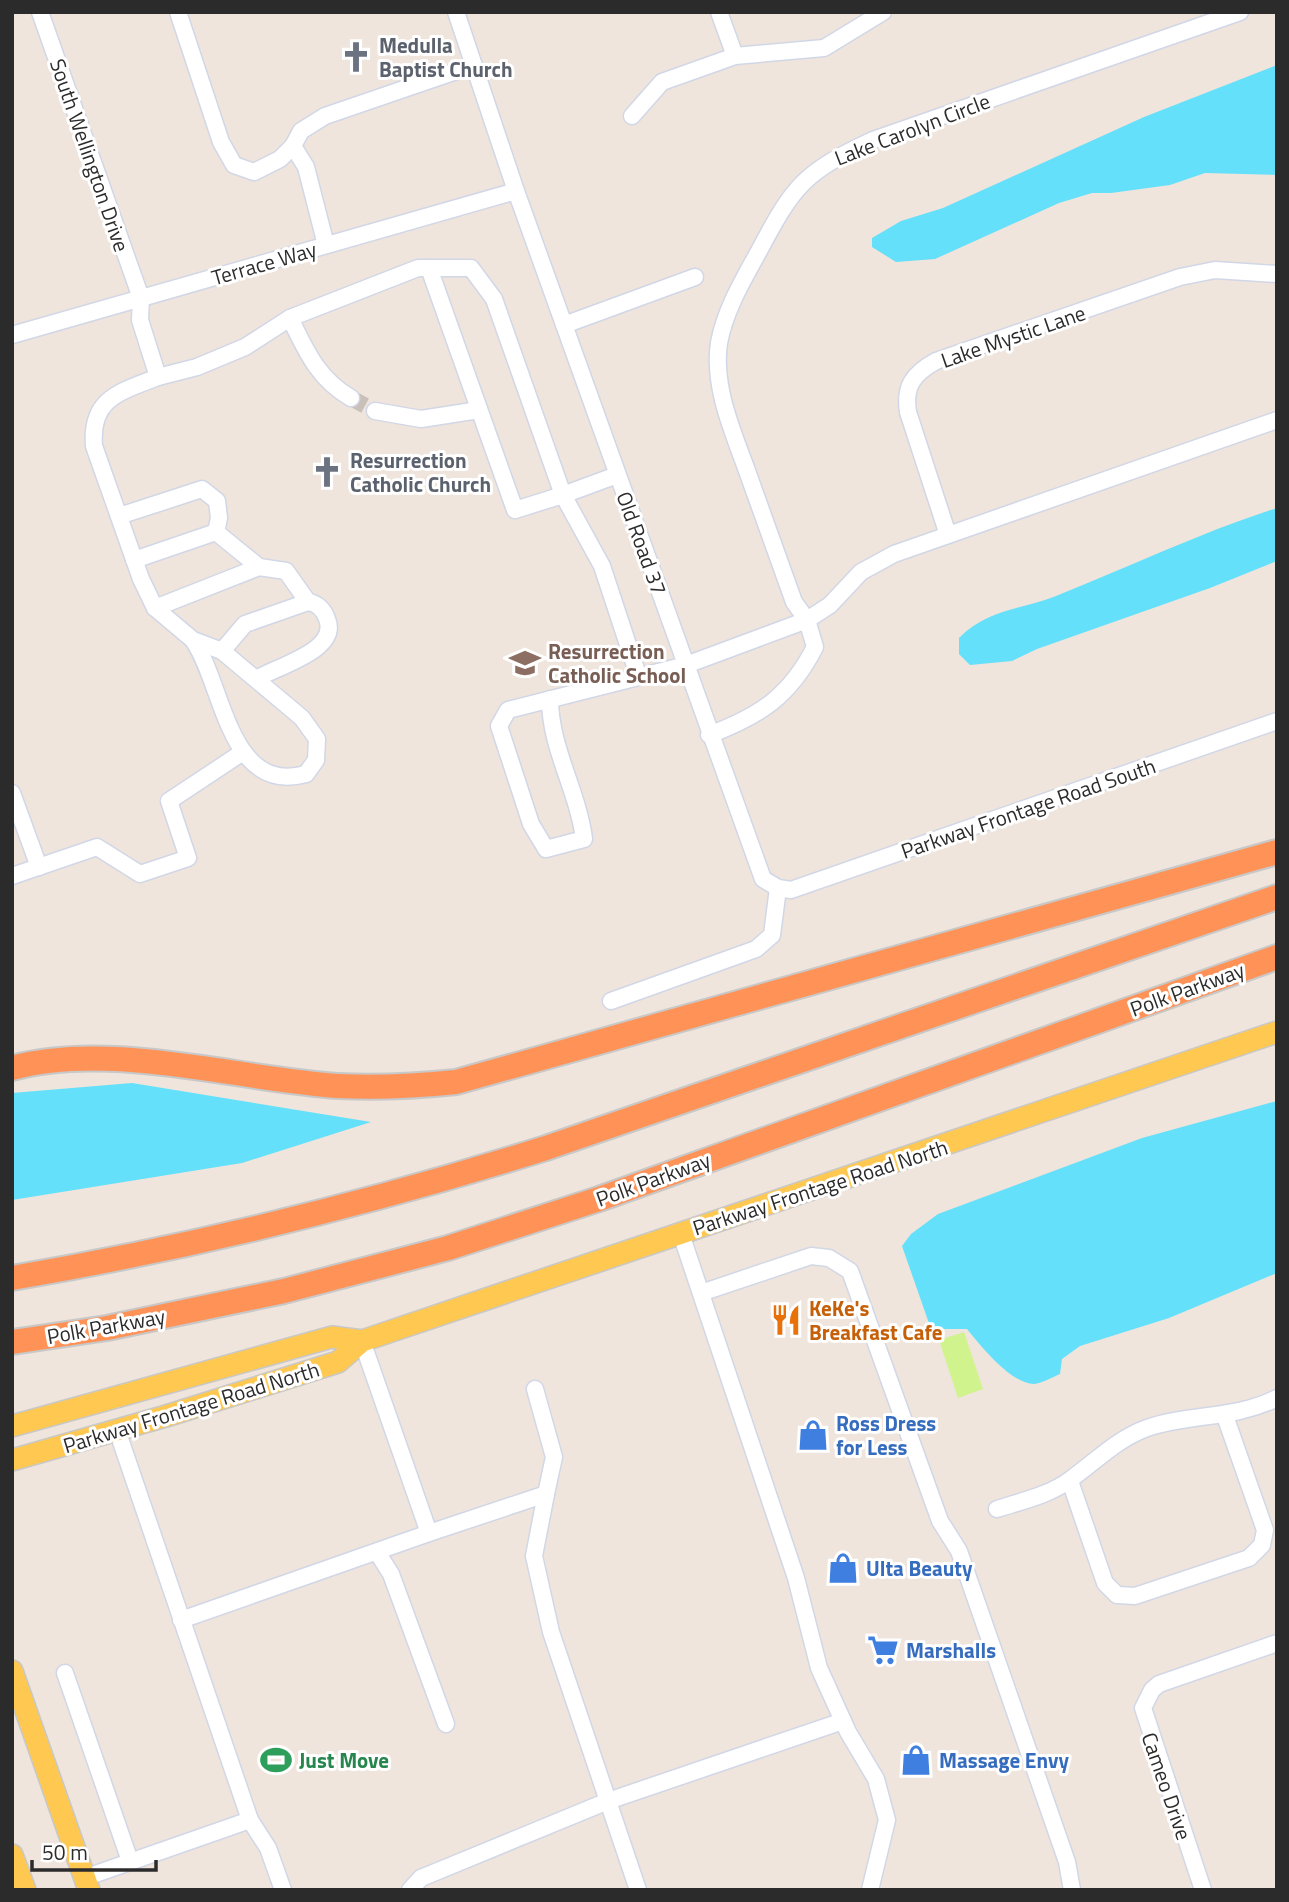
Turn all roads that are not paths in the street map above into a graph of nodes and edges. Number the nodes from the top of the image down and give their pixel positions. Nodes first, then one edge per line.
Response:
1 (40, 12) edge
2 (178, 12) edge
3 (456, 12) edge
4 (719, 12) edge
5 (883, 12) edge
6 (1240, 12) edge
7 (734, 56) junction
8 (474, 65) junction
9 (632, 116) dead end
10 (293, 146) junction
11 (516, 191) junction
12 (326, 245) junction
13 (429, 268) junction
14 (1277, 274) edge
15 (695, 277) dead end
16 (141, 298) junction
17 (290, 318) junction
18 (564, 325) junction
19 (12, 335) edge
20 (158, 377) junction
21 (351, 398) tunnel mouth
22 (374, 411) tunnel mouth
23 (479, 411) junction
24 (1277, 420) edge
25 (617, 474) junction
26 (563, 495) junction
27 (119, 516) junction
28 (216, 532) junction
29 (948, 536) junction
30 (134, 559) junction
31 (259, 567) junction
32 (308, 602) junction
33 (155, 608) junction
34 (807, 620) junction
35 (193, 640) junction
36 (222, 651) junction
37 (686, 665) junction
38 (638, 676) junction
39 (256, 679) junction
40 (550, 699) junction
41 (1277, 721) edge
42 (709, 735) junction
43 (243, 752) junction
44 (12, 793) edge
45 (1277, 852) edge
46 (39, 867) junction
47 (12, 876) edge
48 (778, 888) junction
49 (1277, 897) edge
50 (1277, 957) edge
51 (611, 1001) dead end
52 (1277, 1032) edge
53 (12, 1068) edge
54 (681, 1234) junction
55 (12, 1278) edge
56 (701, 1293) junction
57 (362, 1341) junction
58 (12, 1342) edge
59 (535, 1389) dead end
60 (1277, 1398) edge
61 (1225, 1416) junction
62 (12, 1426) edge
63 (117, 1430) junction
64 (12, 1460) edge
65 (1070, 1480) junction
66 (546, 1494) junction
67 (997, 1509) dead end
68 (429, 1534) junction
69 (377, 1552) junction
70 (181, 1620) junction
71 (1277, 1643) edge
72 (12, 1671) edge
73 (65, 1674) dead end
74 (843, 1721) junction
75 (446, 1724) dead end
76 (608, 1801) junction
77 (250, 1821) junction
78 (12, 1855) edge
79 (130, 1861) junction
80 (86, 1884) edge
81 (25, 1890) edge
82 (284, 1890) edge
83 (410, 1890) edge
84 (638, 1890) edge
85 (870, 1890) edge
86 (1072, 1890) edge
87 (1203, 1890) edge

1 - 16 street, South Wellington Drive
2 - 10 street
3 - 8 street, Old Road 37
4 - 7 street
5 - 7 street
6 - 34 street, Lake Carolyn Circle
7 - 9 street
8 - 10 street
8 - 11 street, Old Road 37
10 - 12 street
11 - 12 street, Terrace Way
11 - 18 street, Old Road 37
12 - 16 street, Terrace Way
13 - 17 street
13 - 23 street
13 - 26 street
14 - 29 street, Lake Mystic Lane
15 - 18 street
16 - 19 street, Terrace Way
16 - 20 street, South Wellington Drive
17 - 20 street
17 - 21 street
18 - 25 street, Old Road 37
20 - 27 street
22 - 23 street
23 - 26 street
24 - 29 street
25 - 26 street
25 - 37 street, Old Road 37
26 - 38 street
27 - 28 street
27 - 30 street
28 - 30 street
28 - 31 street
29 - 34 street
30 - 33 street
31 - 32 street
31 - 33 street
32 - 36 street
32 - 39 street
33 - 35 street
34 - 37 street
34 - 42 street, Lake Carolyn Circle
35 - 36 street
35 - 43 street
36 - 39 street
37 - 38 street
37 - 42 street, Old Road 37
38 - 40 street
39 - 43 street
40 - 40 street
41 - 48 street, Parkway Frontage Road South
42 - 48 street, Old Road 37
43 - 46 street
44 - 46 street
45 - 53 highway
46 - 47 street
48 - 51 street
49 - 55 highway
50 - 58 highway, Polk Parkway
52 - 54 main road, Parkway Frontage Road North
54 - 56 street
54 - 57 main road, Parkway Frontage Road North
56 - 74 street
56 - 86 street
57 - 62 main road, Parkway Frontage Road North
57 - 63 main road, Parkway Frontage Road North
57 - 68 street
59 - 66 street
60 - 61 street
61 - 65 street
61 - 65 street
63 - 64 main road, Parkway Frontage Road North
63 - 70 street
65 - 67 street
66 - 68 street
66 - 76 street
68 - 69 street
69 - 70 street
69 - 75 street
70 - 77 street
71 - 87 street, Cameo Drive
72 - 80 main road
73 - 79 street
74 - 76 street
74 - 85 street
76 - 83 street
76 - 84 street
77 - 79 street
77 - 82 street
78 - 81 main road
79 - 80 street

